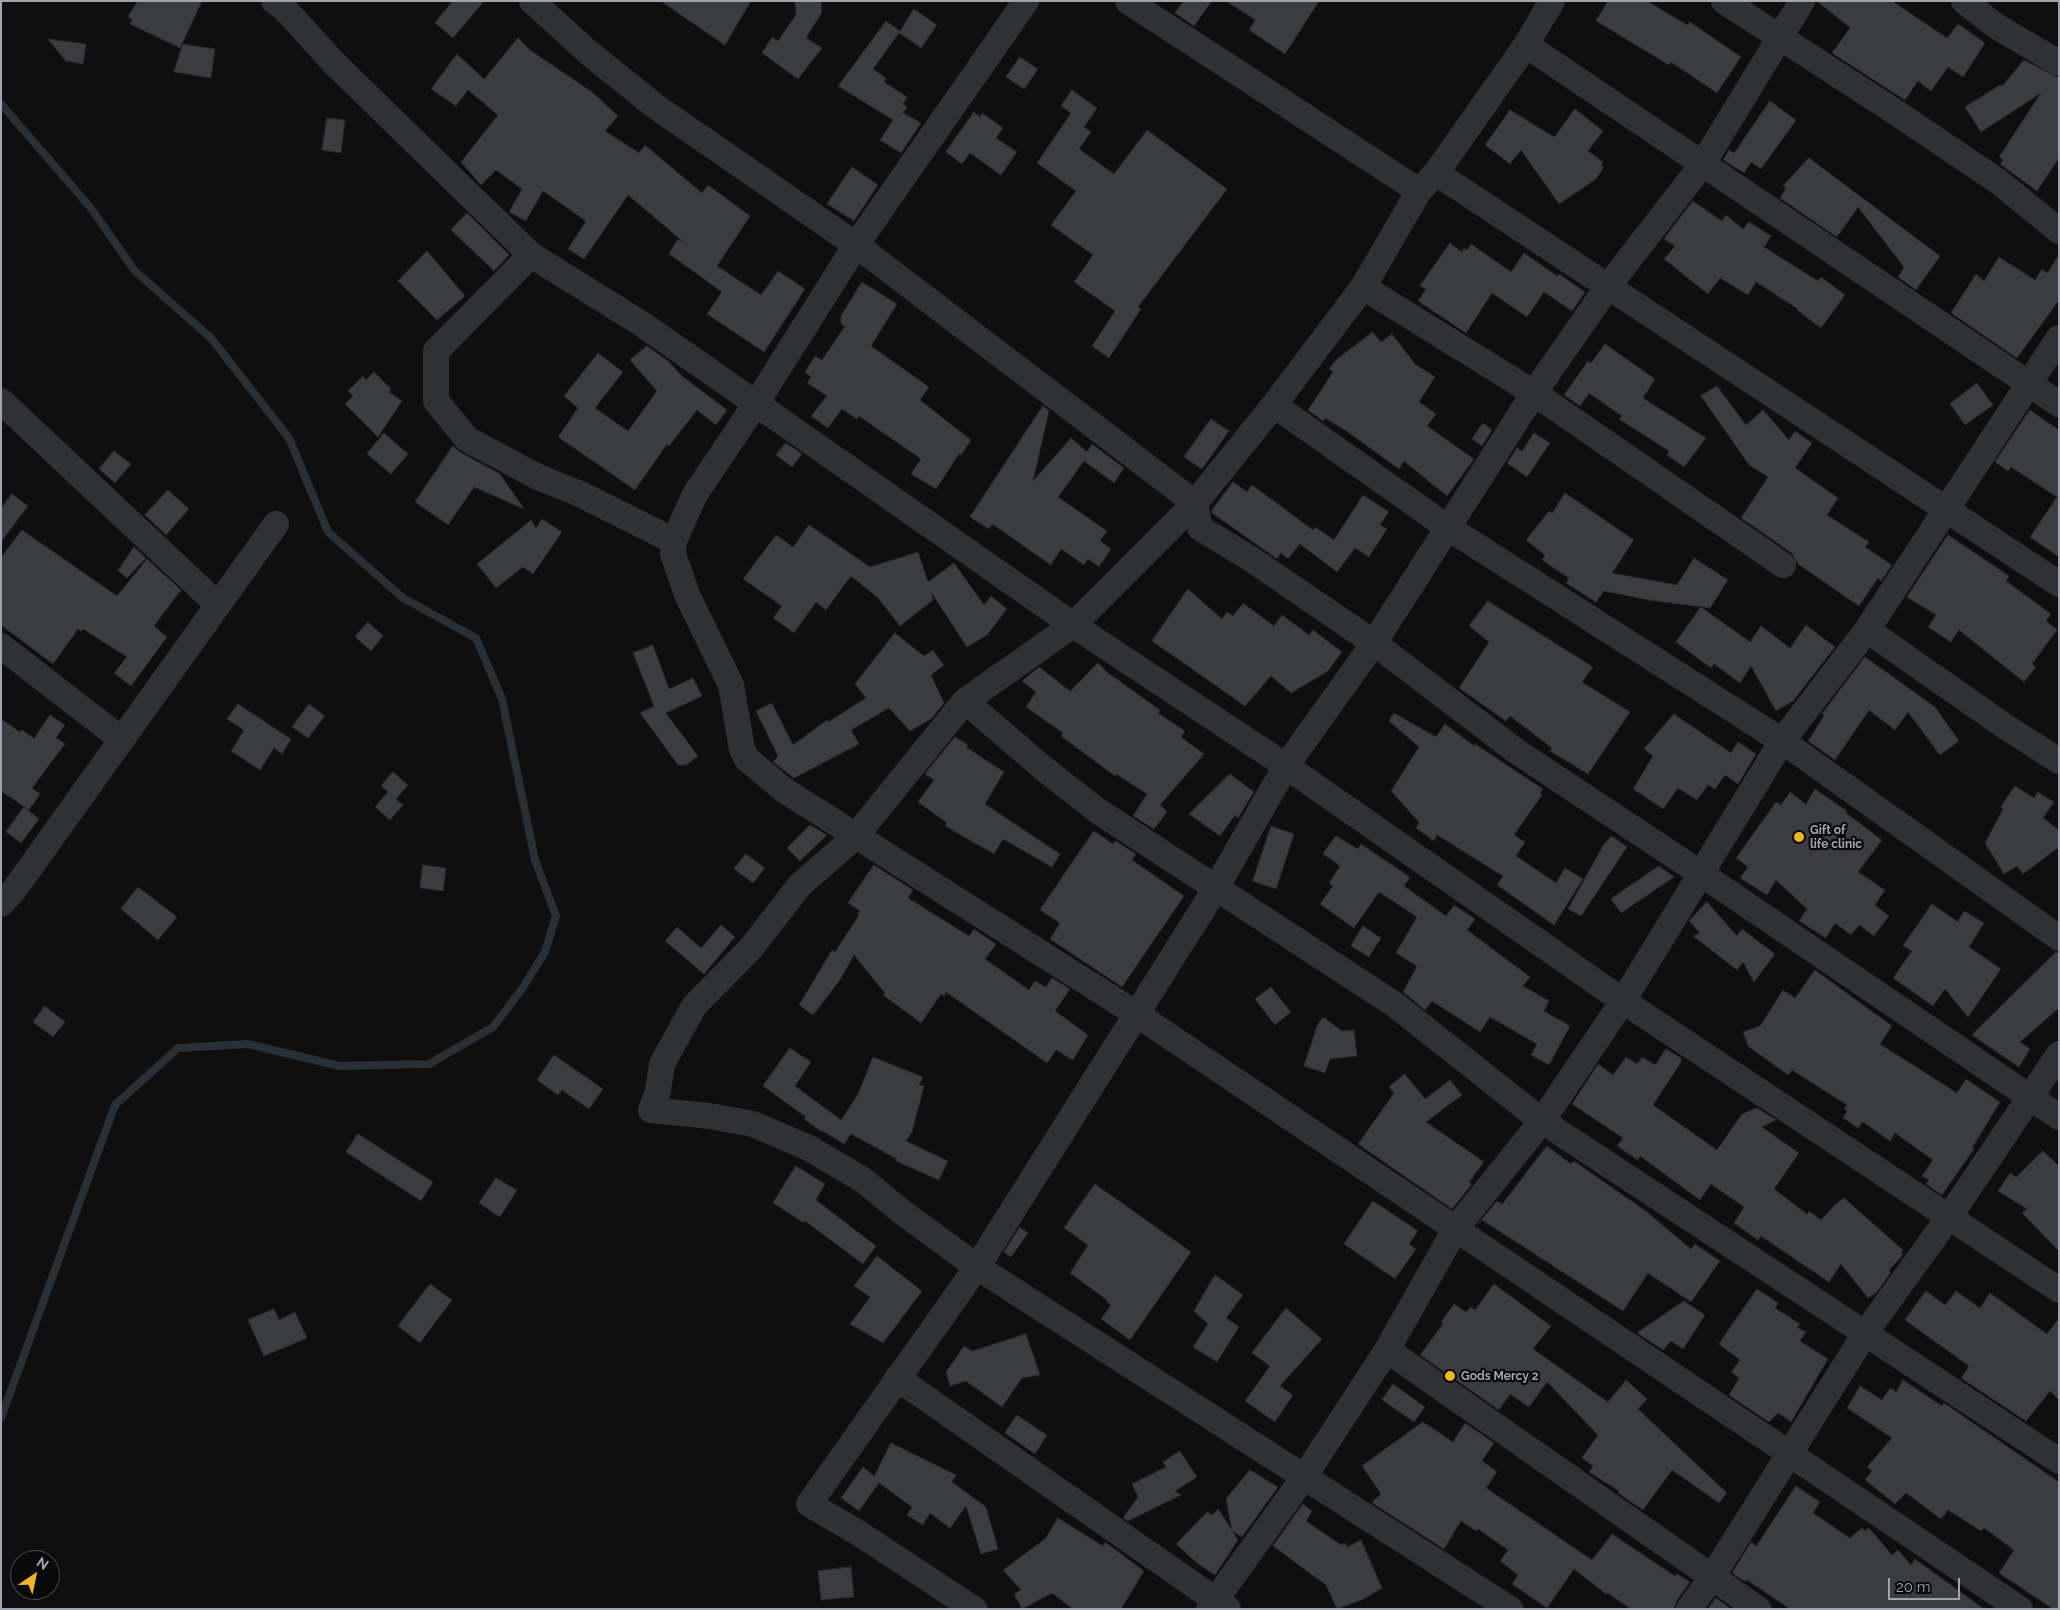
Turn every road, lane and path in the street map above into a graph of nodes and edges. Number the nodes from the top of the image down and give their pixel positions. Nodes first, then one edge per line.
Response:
1 (274, 1) edge
2 (532, 1) edge
3 (1128, 1) edge
4 (1552, 1) edge
5 (1724, 1) edge
6 (1802, 1) edge
7 (1964, 1) edge
8 (1014, 6) edge
9 (1779, 38) junction
10 (1526, 45) junction
11 (2059, 63) edge
12 (1702, 165) junction
13 (1427, 182) junction
14 (2059, 231) edge
15 (856, 245) junction
16 (531, 255) junction
17 (1609, 285) junction
18 (1363, 287) junction
19 (2059, 338) edge
20 (2030, 384) junction
21 (1534, 393) junction
22 (1, 400) edge
23 (757, 402) junction
24 (2059, 404) edge
25 (1274, 405) junction
26 (1195, 503) junction
27 (1946, 508) junction
28 (276, 524) dead end
29 (1447, 527) junction
30 (674, 541) junction
31 (1783, 565) dead end
32 (2059, 584) edge
33 (217, 604) junction
34 (1073, 624) junction
35 (1867, 630) junction
36 (1374, 643) junction
37 (1, 646) edge
38 (965, 701) junction
39 (121, 739) junction
40 (1782, 741) junction
41 (2059, 761) edge
42 (1286, 766) junction
43 (855, 837) junction
44 (1700, 873) junction
45 (1216, 888) junction
46 (5, 892) edge
47 (2059, 938) edge
48 (1623, 1001) junction
49 (1135, 1013) junction
50 (2059, 1054) edge
51 (2031, 1098) junction
52 (2059, 1117) edge
53 (1542, 1121) junction
54 (1949, 1217) junction
55 (1456, 1228) junction
56 (977, 1267) junction
57 (2059, 1290) edge
58 (1866, 1332) junction
59 (1387, 1350) junction
60 (897, 1378) junction
61 (1789, 1454) junction
62 (2059, 1461) edge
63 (1304, 1477) junction
64 (1712, 1577) junction
65 (1217, 1606) edge
66 (974, 1609) edge
67 (1510, 1609) edge
68 (1689, 1609) edge
69 (1758, 1609) edge
70 (2020, 1609) edge

1 - 16 street
2 - 15 street
3 - 13 street
4 - 10 street
5 - 9 street
6 - 9 street
7 - 11 street
8 - 15 street
9 - 12 street
9 - 14 street
10 - 12 street
10 - 13 street
12 - 17 street
12 - 20 street
13 - 17 street
13 - 18 street
15 - 23 street
15 - 26 street
16 - 23 street
16 - 30 street
17 - 21 street
17 - 27 street
18 - 21 street
18 - 25 street
19 - 20 street
20 - 24 street
20 - 27 street
21 - 29 street
21 - 31 street
22 - 33 street
23 - 30 street
23 - 34 street
25 - 26 street
25 - 29 street
26 - 34 street
26 - 36 street
27 - 32 street
27 - 35 street
28 - 33 street
29 - 36 street
29 - 40 street
30 - 43 street
33 - 39 street
34 - 38 street
34 - 42 street
35 - 40 street
35 - 41 street
36 - 42 street
36 - 44 street
37 - 39 street
38 - 43 street
38 - 45 street
39 - 46 street
40 - 44 street
40 - 47 street
42 - 45 street
42 - 48 street
43 - 49 street
43 - 56 street
44 - 48 street
44 - 51 street
45 - 49 street
45 - 53 street
48 - 53 street
48 - 54 street
49 - 55 street
49 - 56 street
50 - 51 street
51 - 52 street
51 - 54 street
53 - 55 street
53 - 58 street
54 - 57 street
54 - 58 street
55 - 59 street
55 - 61 street
56 - 60 street
56 - 63 street
58 - 61 street
58 - 62 street
59 - 63 street
59 - 64 street
60 - 65 street
60 - 66 street
61 - 64 street
61 - 70 street
63 - 65 street
63 - 67 street
64 - 68 street
64 - 69 street

